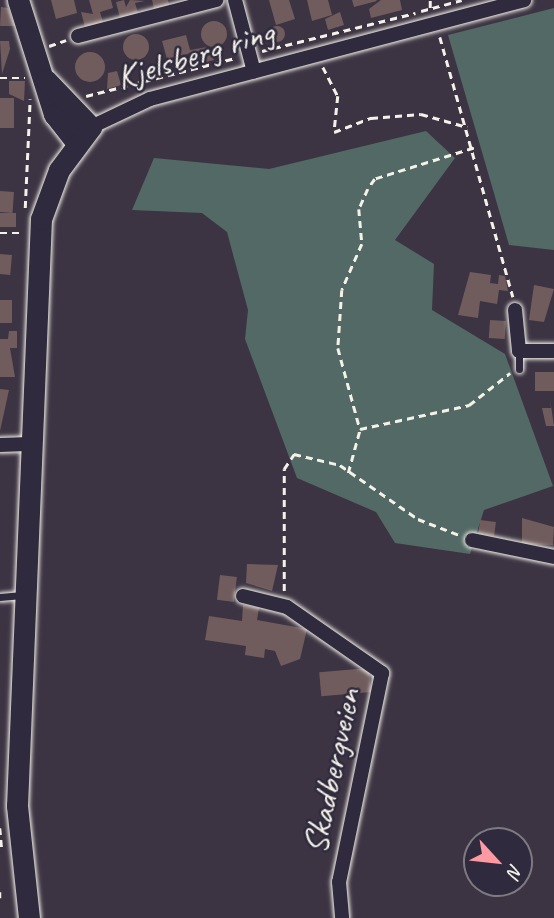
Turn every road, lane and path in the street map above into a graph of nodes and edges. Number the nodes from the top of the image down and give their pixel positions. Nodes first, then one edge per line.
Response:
1 (18, 0) edge
2 (216, 0) edge
3 (236, 0) edge
4 (430, 0) edge
5 (524, 0) edge
6 (430, 8) dead end
7 (438, 33) dead end
8 (78, 36) joint
9 (46, 47) dead end
10 (318, 54) junction
11 (254, 72) junction
12 (0, 78) edge
13 (39, 79) junction
14 (91, 127) junction
15 (467, 127) junction
16 (75, 142) junction
17 (474, 148) junction
18 (0, 233) edge
19 (24, 233) dead end
20 (515, 310) joint
21 (519, 351) junction
22 (554, 351) edge
23 (519, 369) joint
24 (360, 429) junction
25 (35, 444) junction
26 (0, 445) edge
27 (348, 473) junction
28 (472, 540) joint
29 (554, 557) edge
30 (27, 594) junction
31 (243, 596) dead end
32 (0, 597) edge
33 (287, 607) junction
34 (0, 892) edge
35 (6, 892) dead end
36 (0, 898) edge
37 (29, 918) edge
38 (342, 918) edge

1 - 13 street, Kjelsberg ring
2 - 8 street
3 - 11 street
4 - 6 path
5 - 10 street, Kjelsberg ring
7 - 15 path
8 - 9 path
10 - 11 street, Kjelsberg ring
10 - 15 path
11 - 14 street, Kjelsberg ring
12 - 13 path
13 - 14 street, Kjelsberg ring
13 - 16 street, Kjelsberg ring
14 - 16 street, Kjelsberg ring
15 - 17 path
16 - 25 street, Kjelsberg ring
17 - 20 path
17 - 24 path
18 - 19 path
20 - 21 street
21 - 22 street
21 - 23 lane
23 - 24 path
24 - 27 path
25 - 26 street
25 - 30 street, Kjelsberg ring
27 - 28 path
27 - 33 path
28 - 29 street
30 - 32 lane
30 - 37 street, Kjelsberg ring
31 - 33 street, Skadbergveien
33 - 38 street, Skadbergveien
34 - 35 path
34 - 36 path

